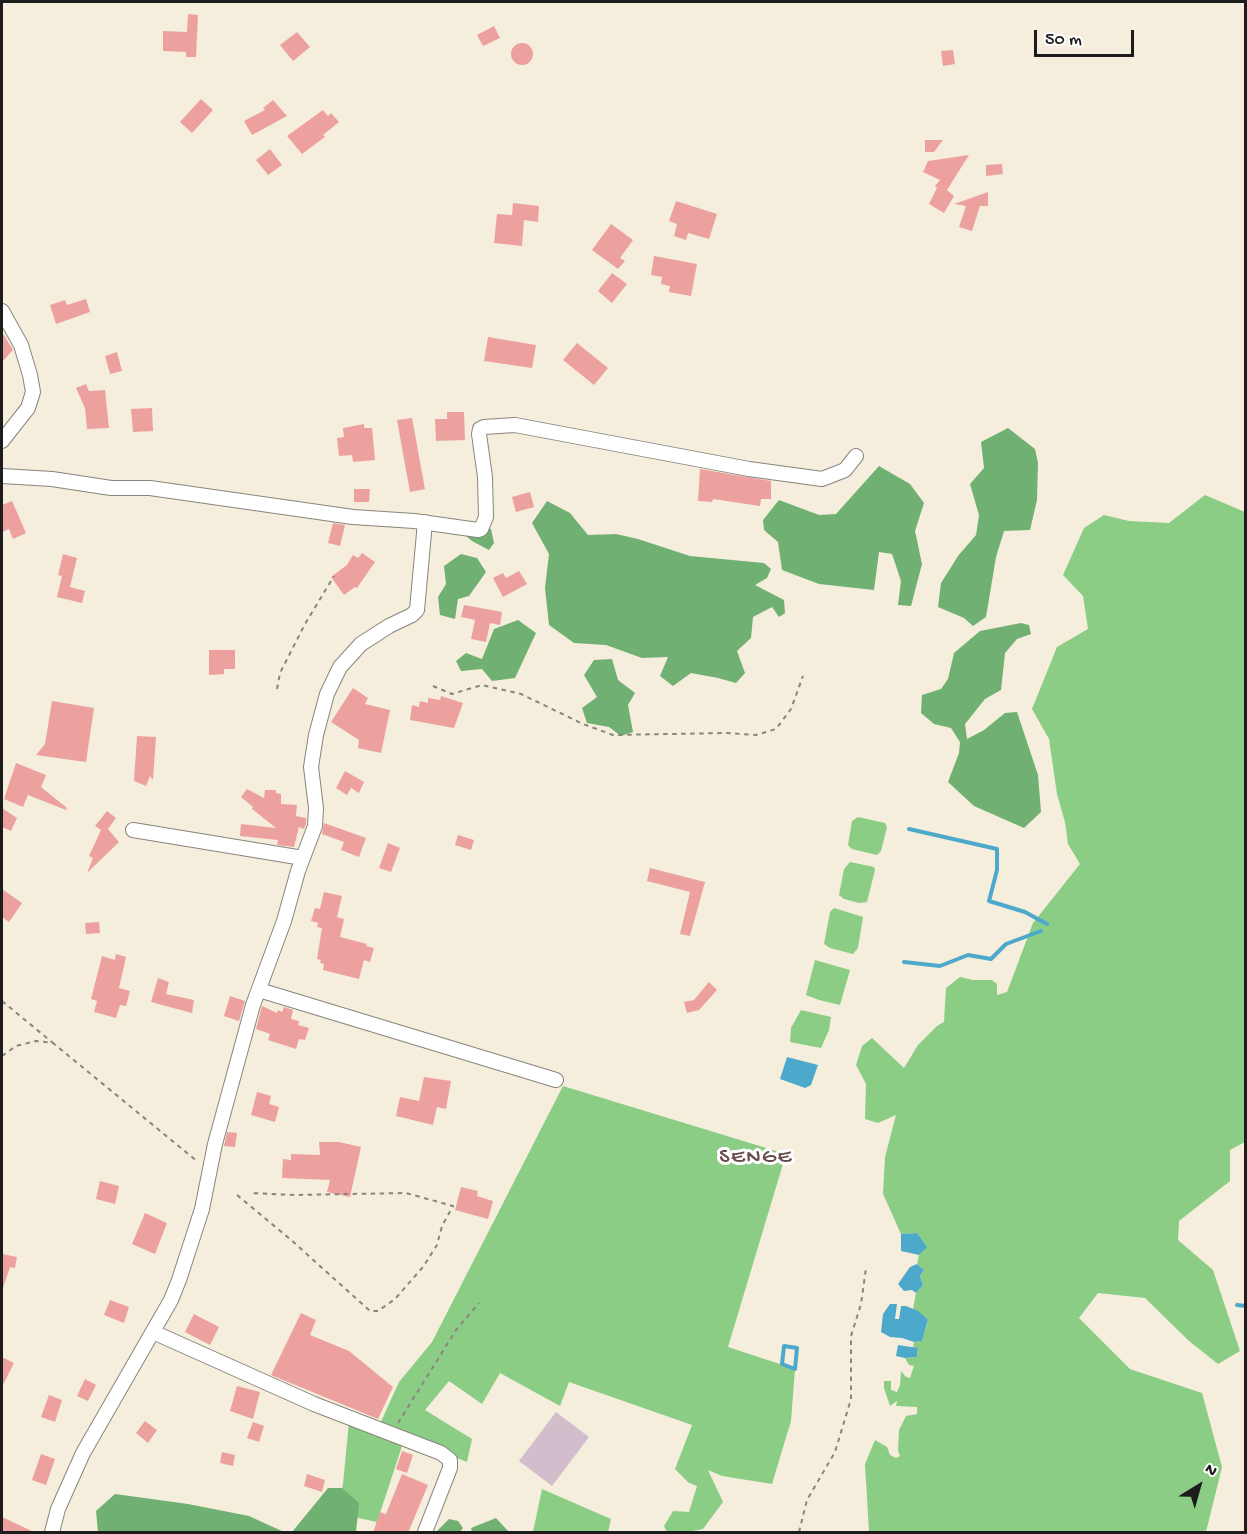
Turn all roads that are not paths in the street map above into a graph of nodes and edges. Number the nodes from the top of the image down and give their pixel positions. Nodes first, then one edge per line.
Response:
1 (2, 311) edge
2 (2, 441) edge
3 (856, 456) dead end
4 (2, 476) edge
5 (425, 522) junction
6 (133, 830) dead end
7 (303, 858) junction
8 (259, 990) junction
9 (556, 1080) dead end
10 (153, 1332) junction
11 (52, 1533) edge
12 (424, 1533) edge

1 - 2 street
3 - 5 street
4 - 5 street
5 - 7 street
6 - 7 street
7 - 8 street
8 - 9 street
8 - 10 street
10 - 11 street
10 - 12 street

